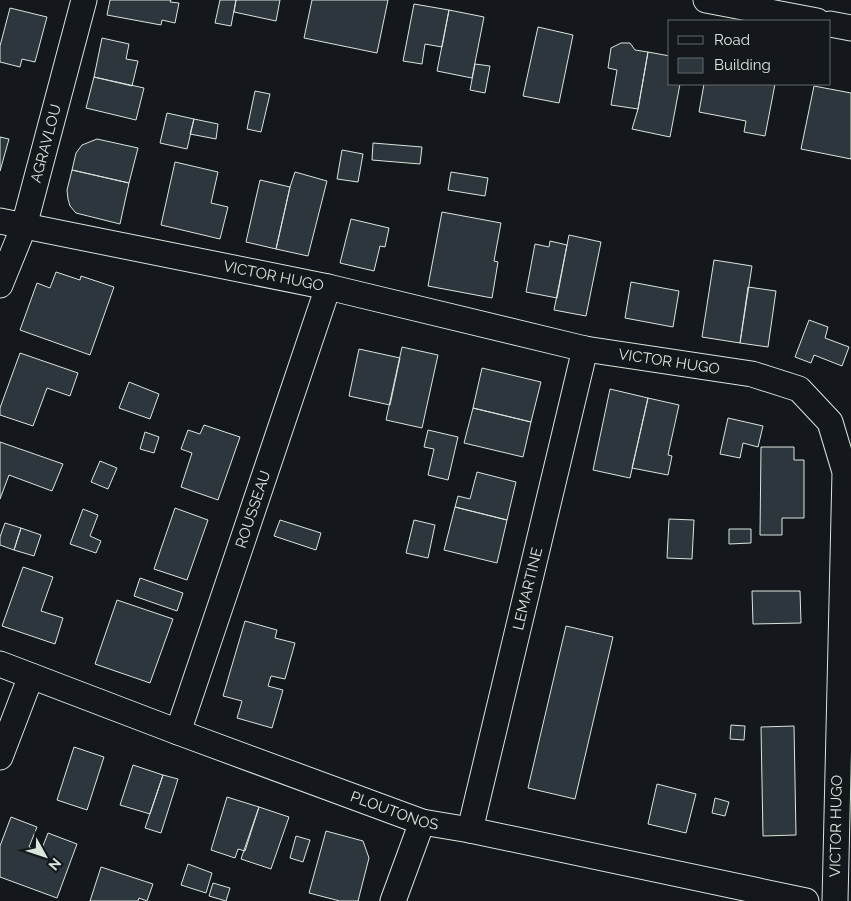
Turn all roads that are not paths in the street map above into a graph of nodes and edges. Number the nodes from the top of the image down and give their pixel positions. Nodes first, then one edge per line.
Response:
1 (84, 0) edge
2 (706, 0) edge
3 (812, 20) edge
4 (831, 24) edge
5 (851, 28) edge
6 (12, 224) edge
7 (0, 285) edge
8 (328, 287) junction
9 (585, 349) junction
10 (0, 664) edge
11 (32, 676) junction
12 (178, 732) junction
13 (0, 756) edge
14 (422, 822) junction
15 (470, 830) junction
16 (393, 901) edge
17 (806, 901) edge
18 (835, 901) edge

1 - 6 street, AGRAVLOU
2 - 3 street
4 - 5 street
6 - 7 street, AGRAVLOU
6 - 8 street, VICTOR HUGO
8 - 9 street, VICTOR HUGO
8 - 12 street, ROUSSEAU
9 - 15 street, LEMARTINE
9 - 18 street, VICTOR HUGO
10 - 11 street, PLOUTONOS
11 - 12 street, PLOUTONOS
11 - 13 street
12 - 14 street, PLOUTONOS
14 - 15 street, PLOUTONOS
14 - 16 street
15 - 17 street, PLOUTONOS

